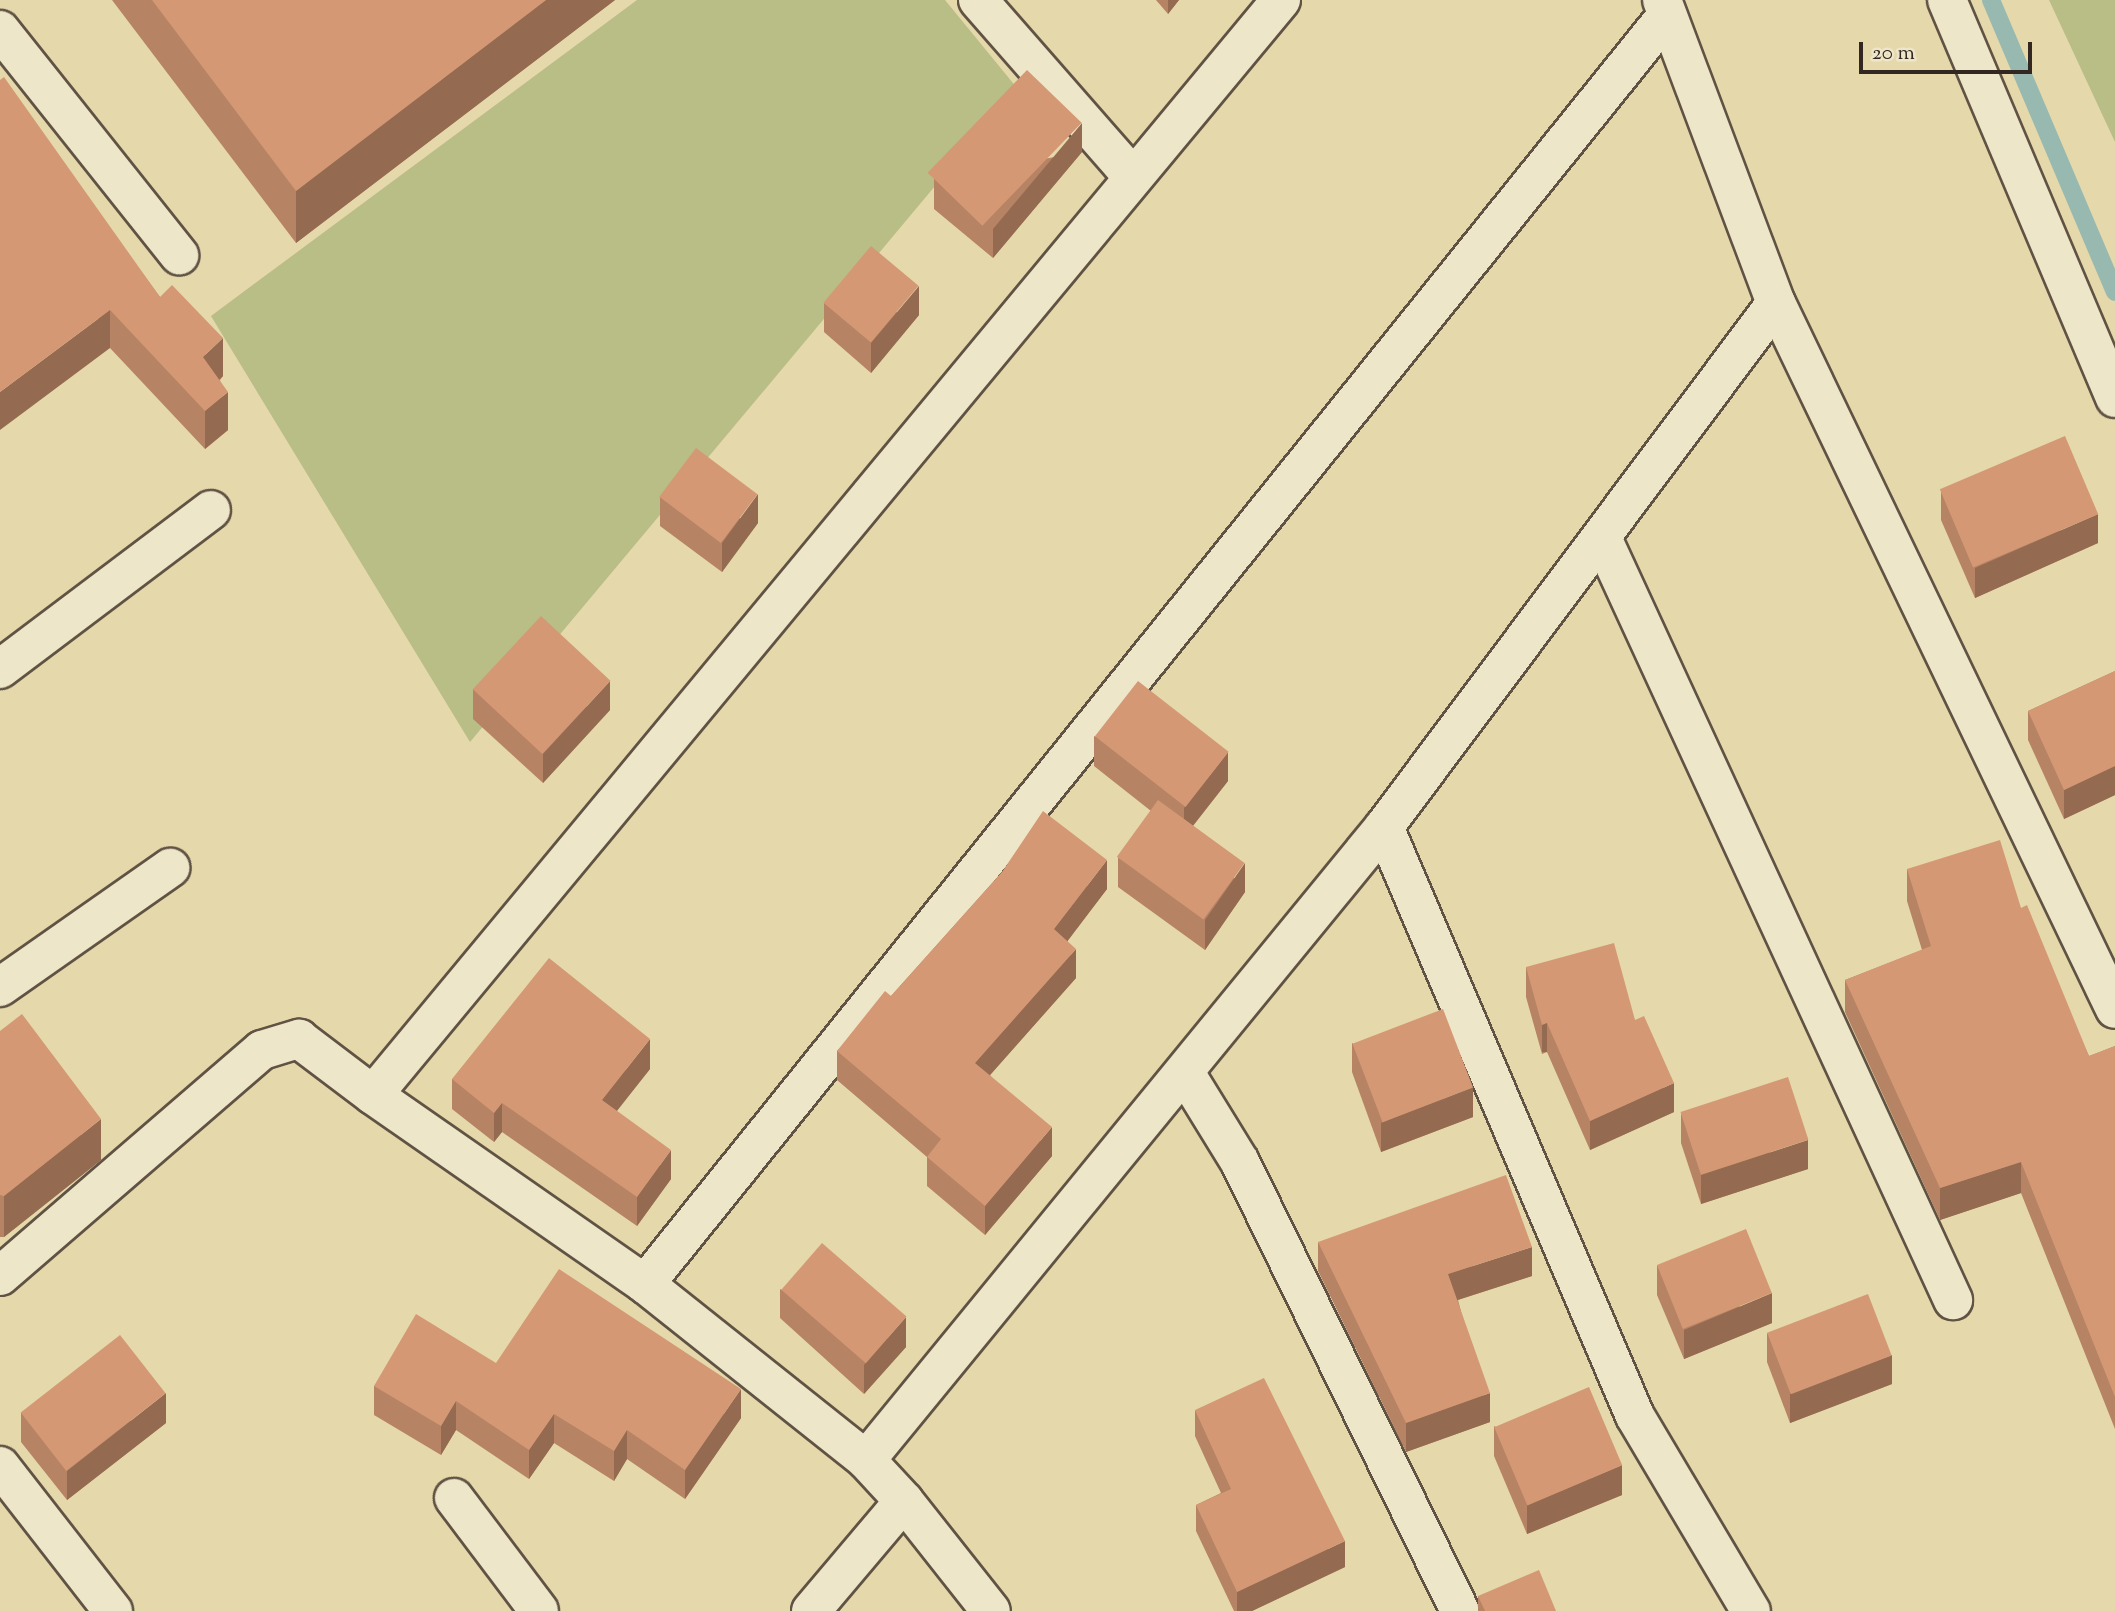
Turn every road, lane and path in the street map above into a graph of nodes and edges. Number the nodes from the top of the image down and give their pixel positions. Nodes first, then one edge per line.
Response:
1 (978, 0) edge
2 (1281, 0) edge
3 (1947, 0) edge
4 (1665, 7) edge
5 (0, 30) edge
6 (1132, 176) junction
7 (179, 255) dead end
8 (1776, 303) junction
9 (2115, 398) edge
10 (211, 510) dead end
11 (1603, 540) junction
12 (0, 669) edge
13 (1384, 827) junction
14 (170, 868) dead end
15 (0, 987) edge
16 (2115, 1009) edge
17 (1187, 1076) junction
18 (373, 1096) junction
19 (0, 1276) edge
20 (645, 1284) junction
21 (1953, 1300) dead end
22 (866, 1460) junction
23 (0, 1466) edge
24 (454, 1498) dead end
25 (904, 1501) junction
26 (113, 1611) edge
27 (539, 1611) edge
28 (811, 1611) edge
29 (991, 1611) edge
30 (1460, 1611) edge
31 (1751, 1611) edge

1 - 6 street
2 - 6 street
3 - 9 street
4 - 8 street
4 - 20 street
5 - 7 street
6 - 18 street
8 - 11 street
8 - 16 street
10 - 12 street
11 - 13 street
11 - 21 street
13 - 17 street
13 - 31 street
14 - 15 street
17 - 22 street
17 - 30 street
18 - 19 street
18 - 20 street
20 - 22 street
22 - 25 street
23 - 26 street
24 - 27 street
25 - 28 street
25 - 29 street

